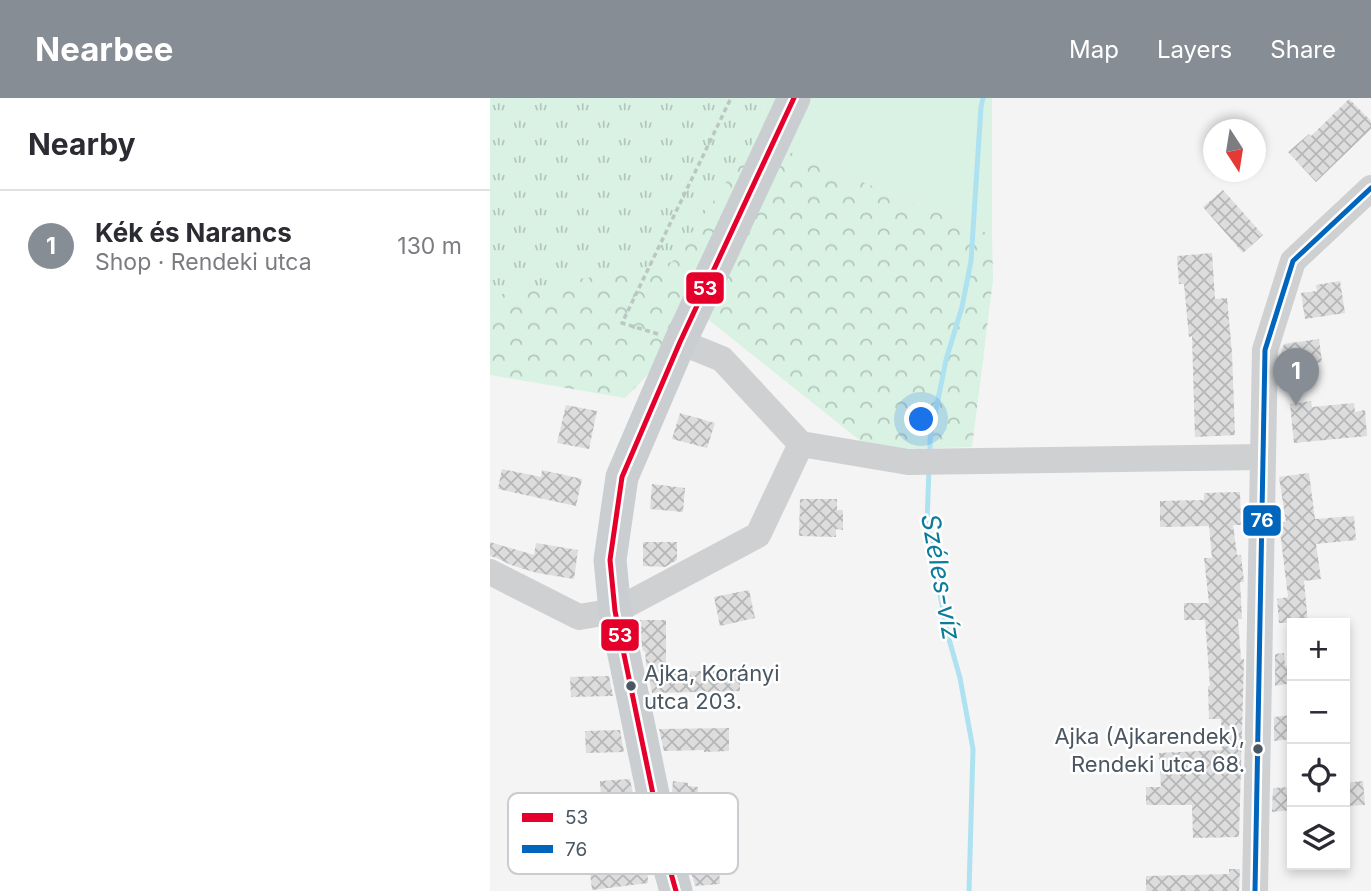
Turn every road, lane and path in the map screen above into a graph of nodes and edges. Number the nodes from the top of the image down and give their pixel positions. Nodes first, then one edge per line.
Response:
1 (732, 98) edge
2 (794, 98) edge
3 (1371, 188) edge
4 (680, 342) junction
5 (801, 444) junction
6 (1262, 457) junction
7 (490, 572) edge
8 (615, 611) junction
9 (653, 793) edge
10 (671, 874) edge
11 (676, 891) edge
12 (1255, 891) edge

1 - 4 path
2 - 4 main road
3 - 6 street
4 - 5 street
4 - 8 main road
5 - 6 street
5 - 8 street
6 - 12 street
7 - 8 street
8 - 9 main road
10 - 11 main road

